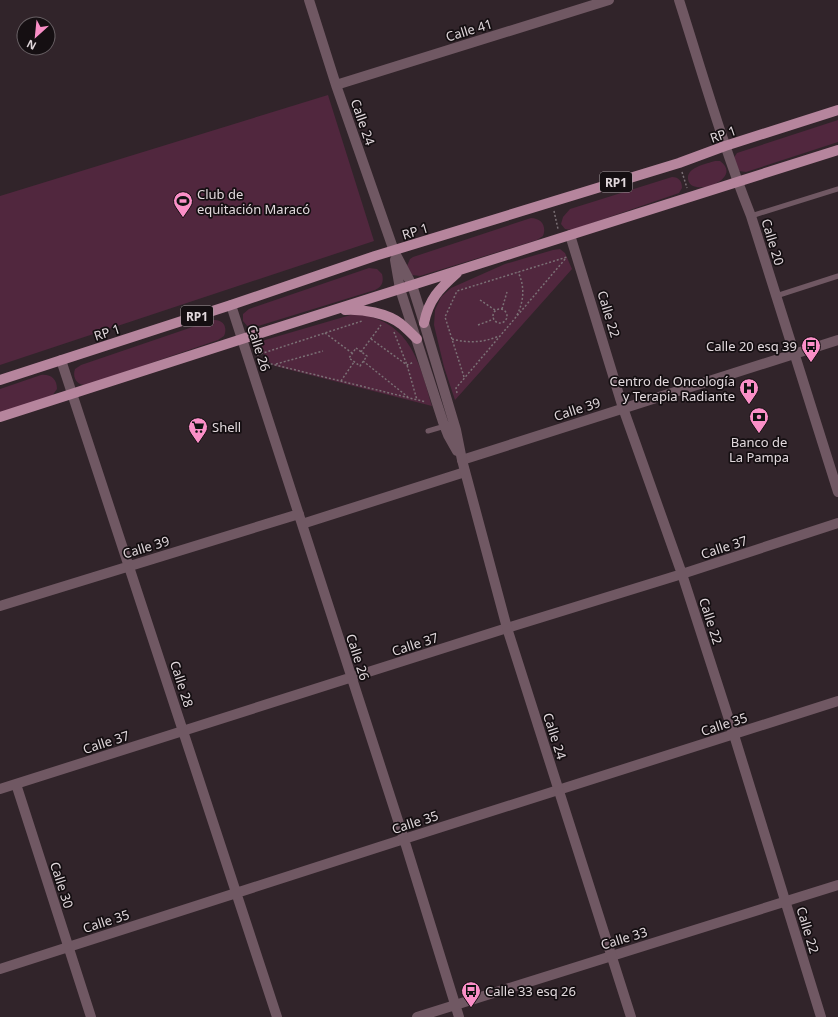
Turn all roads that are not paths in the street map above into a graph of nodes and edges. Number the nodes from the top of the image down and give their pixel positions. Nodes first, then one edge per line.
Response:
1 (309, 0) edge
2 (609, 0) edge
3 (679, 0) edge
4 (336, 85) junction
5 (838, 110) edge
6 (725, 146) junction
7 (838, 150) edge
8 (737, 182) junction
9 (838, 189) edge
10 (751, 216) junction
11 (566, 237) junction
12 (394, 251) junction
13 (459, 270) junction
14 (838, 276) edge
15 (412, 285) junction
16 (400, 290) junction
17 (776, 296) junction
18 (231, 305) junction
19 (335, 310) junction
20 (424, 323) junction
21 (242, 339) junction
22 (417, 339) junction
23 (838, 340) edge
24 (794, 354) junction
25 (61, 360) junction
26 (0, 380) edge
27 (72, 394) junction
28 (624, 408) junction
29 (0, 417) edge
30 (445, 426) junction
31 (428, 431) dead end
32 (462, 460) junction
33 (465, 472) junction
34 (838, 492) edge
35 (301, 519) junction
36 (838, 523) edge
37 (129, 566) junction
38 (682, 574) junction
39 (0, 606) edge
40 (507, 628) junction
41 (352, 678) junction
42 (838, 701) edge
43 (183, 731) junction
44 (734, 734) junction
45 (16, 784) junction
46 (0, 789) edge
47 (559, 790) junction
48 (404, 839) junction
49 (838, 885) edge
50 (235, 894) junction
51 (785, 902) junction
52 (69, 947) junction
53 (612, 956) junction
54 (0, 969) edge
55 (456, 1005) junction
56 (91, 1017) edge
57 (277, 1017) edge
58 (417, 1017) edge
59 (459, 1017) edge
60 (631, 1017) edge
61 (821, 1017) edge

1 - 4 street, Calle 24
2 - 4 street, Calle 41
3 - 6 street, Calle 20
4 - 12 street, Calle 24
5 - 6 main road, RP 1 / RP1
6 - 8 street, Calle 20
6 - 12 main road, RP 1 / RP1
7 - 8 main road
8 - 10 street, Calle 20
8 - 11 main road
9 - 10 lane
10 - 17 street, Calle 20
11 - 13 main road
11 - 28 street, Calle 22
12 - 15 street, Calle 24
12 - 16 street, Calle 24
12 - 18 main road, RP 1 / RP1
13 - 15 main road
13 - 20 main road
14 - 17 lane
15 - 16 main road
15 - 20 street, Calle 24
16 - 19 main road
16 - 22 street, Calle 24
17 - 24 street, Calle 20
18 - 21 street, Calle 26
18 - 25 main road, RP 1 / RP1
19 - 21 main road
19 - 22 main road
20 - 32 street, Calle 24
21 - 27 main road
21 - 35 street, Calle 26
22 - 30 street, Calle 24
23 - 24 street, Calle 39
24 - 28 street, Calle 39
24 - 34 street, Calle 20
25 - 26 main road, RP 1 / RP1
25 - 27 street, Calle 28
27 - 29 main road
27 - 37 street, Calle 28
28 - 32 street, Calle 39
28 - 38 street, Calle 22
30 - 31 lane
30 - 32 street, Calle 24
32 - 33 street, Calle 24
33 - 35 street, Calle 39
33 - 40 street, Calle 24
35 - 37 street, Calle 39
35 - 41 street, Calle 26
36 - 38 street, Calle 37
37 - 39 street, Calle 39
37 - 43 street, Calle 28
38 - 40 street, Calle 37
38 - 44 street, Calle 22
40 - 41 street, Calle 37
40 - 47 street, Calle 24
41 - 43 street, Calle 37
41 - 48 street, Calle 26
42 - 44 street, Calle 35
43 - 45 street, Calle 37
43 - 50 street, Calle 28
44 - 47 street, Calle 35
44 - 51 street, Calle 22
45 - 46 street, Calle 37
45 - 52 street, Calle 30
47 - 48 street, Calle 35
47 - 53 street, Calle 24
48 - 50 street, Calle 35
48 - 55 street, Calle 26
49 - 51 street, Calle 33
50 - 52 street, Calle 35
50 - 57 street, Calle 28
51 - 53 street, Calle 33
51 - 61 street, Calle 22
52 - 54 street, Calle 35
52 - 56 street, Calle 30
53 - 55 street, Calle 33
53 - 60 street, Calle 24
55 - 58 street, Calle 33
55 - 59 street, Calle 26

